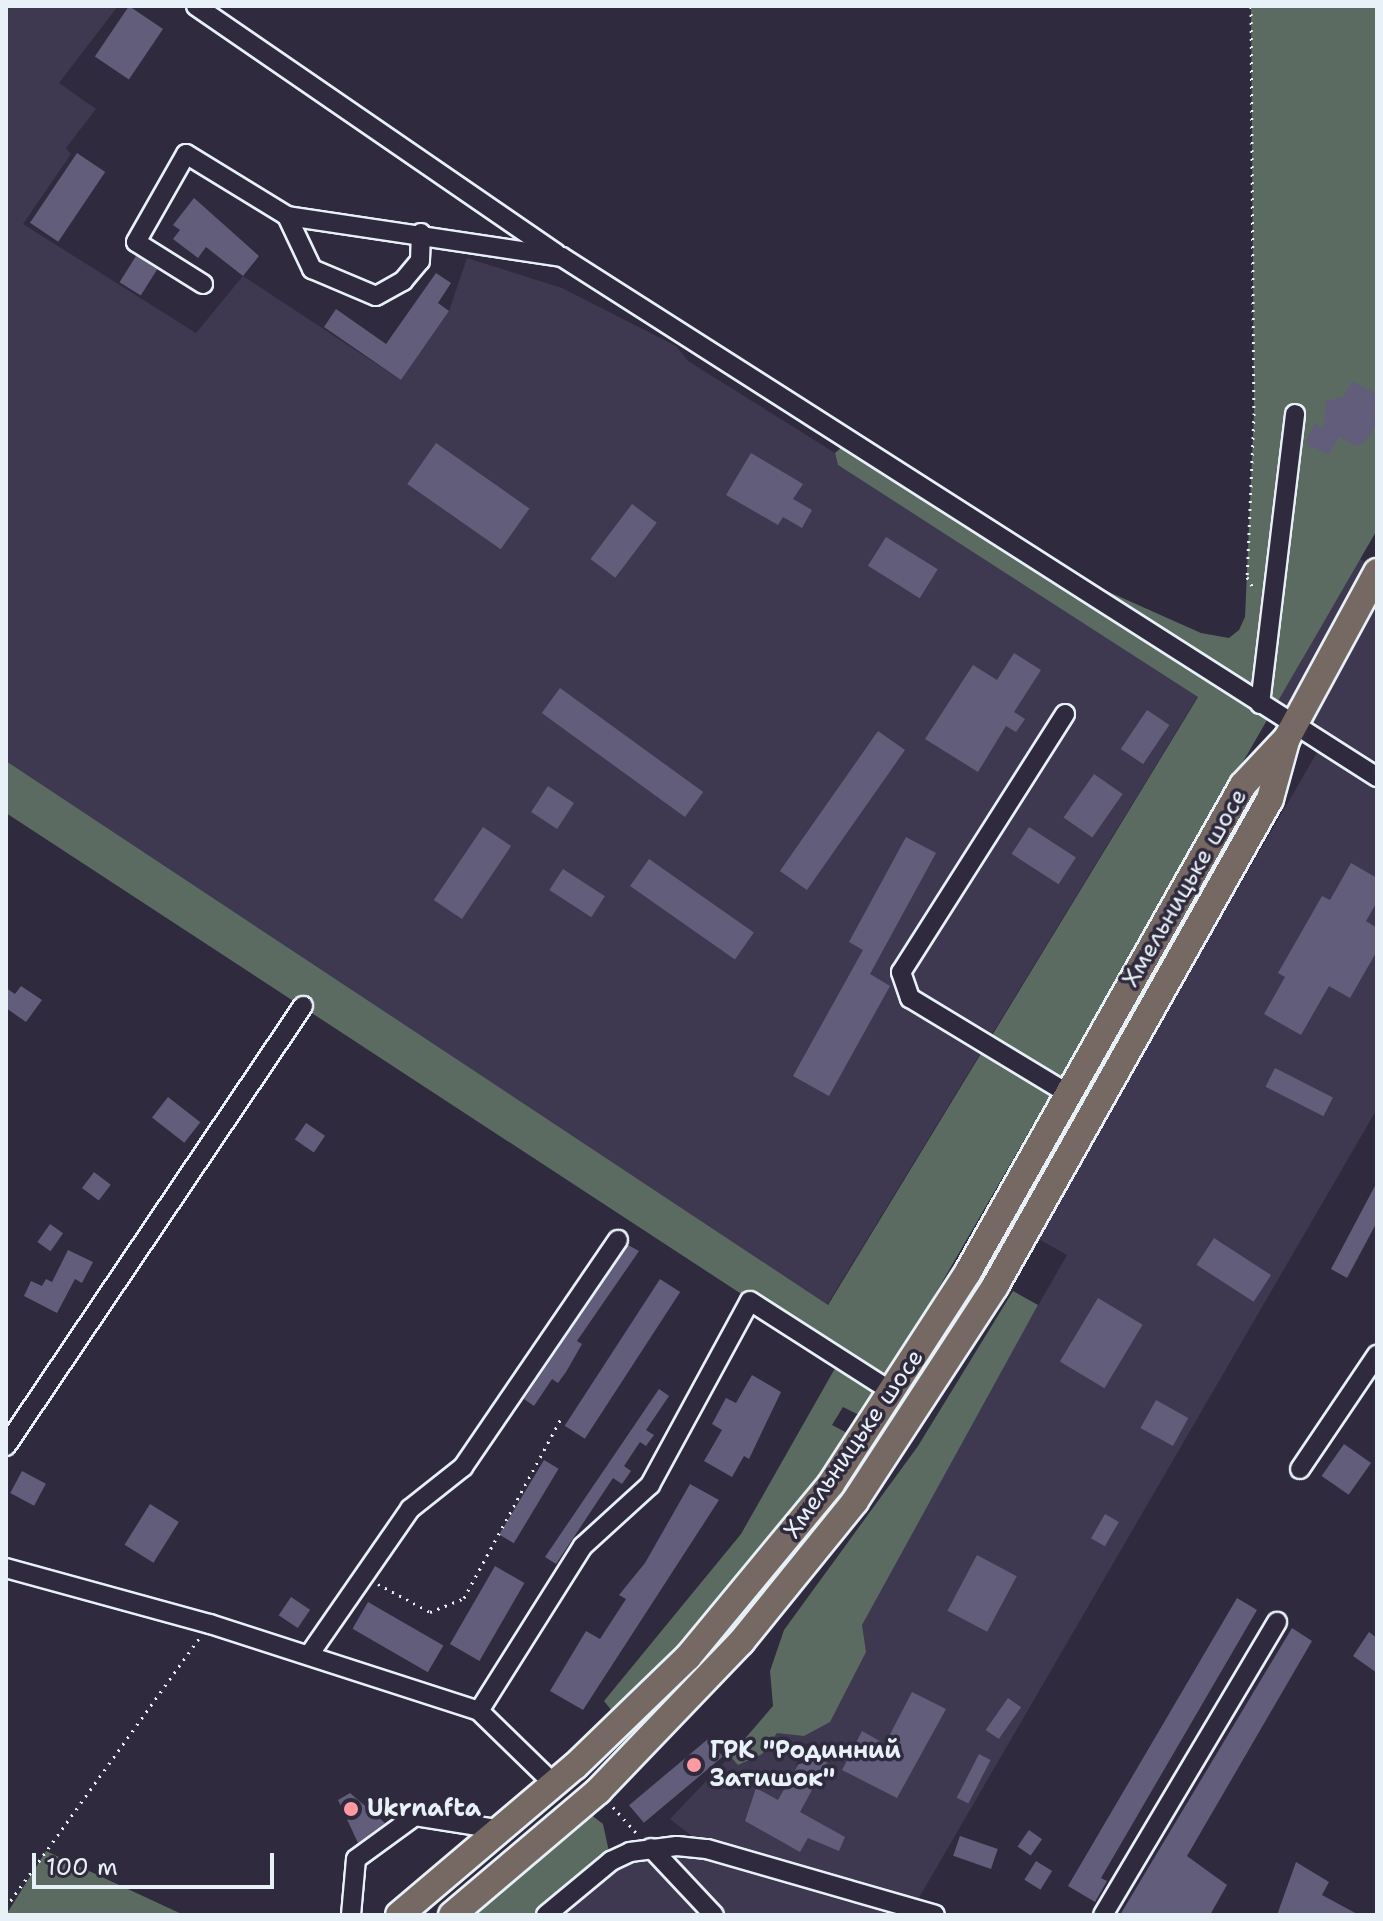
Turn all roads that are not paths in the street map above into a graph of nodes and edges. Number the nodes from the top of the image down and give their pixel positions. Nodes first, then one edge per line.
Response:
1 (196, 6) edge
2 (287, 216) junction
3 (421, 233) junction
4 (562, 257) junction
5 (203, 284) dead end
6 (1295, 414) dead end
7 (1377, 572) edge
8 (1260, 704) junction
9 (1065, 714) dead end
10 (1291, 732) junction
11 (1377, 777) edge
12 (303, 1006) dead end
13 (1067, 1093) junction
14 (618, 1240) dead end
15 (1377, 1355) edge
16 (894, 1393) junction
17 (6, 1446) edge
18 (1300, 1469) dead end
19 (6, 1568) edge
20 (1277, 1622) dead end
21 (309, 1655) junction
22 (479, 1711) junction
23 (554, 1784) junction
24 (577, 1809) junction
25 (502, 1830) junction
26 (651, 1848) junction
27 (351, 1915) edge
28 (399, 1915) edge
29 (452, 1915) edge
30 (546, 1915) edge
31 (714, 1915) edge
32 (935, 1915) edge
33 (1103, 1915) edge

1 - 4 street
2 - 3 street
2 - 3 street
2 - 5 street
3 - 4 street
4 - 8 street
6 - 8 street
7 - 10 highway
8 - 10 street
9 - 13 street
10 - 11 street
10 - 13 highway, Хмельницьке шосе
10 - 24 highway, Хмельницьке шосе
12 - 17 street
13 - 16 highway, Хмельницьке шосе
14 - 21 street
15 - 18 street
16 - 22 street
16 - 23 highway, Хмельницьке шосе
19 - 21 street
20 - 33 street
21 - 22 street
22 - 23 street
23 - 24 highway
23 - 25 highway, Хмельницьке шосе
24 - 29 highway, Хмельницьке шосе
25 - 27 street
25 - 28 highway, Хмельницьке шосе
26 - 30 street
26 - 31 street
26 - 32 street

